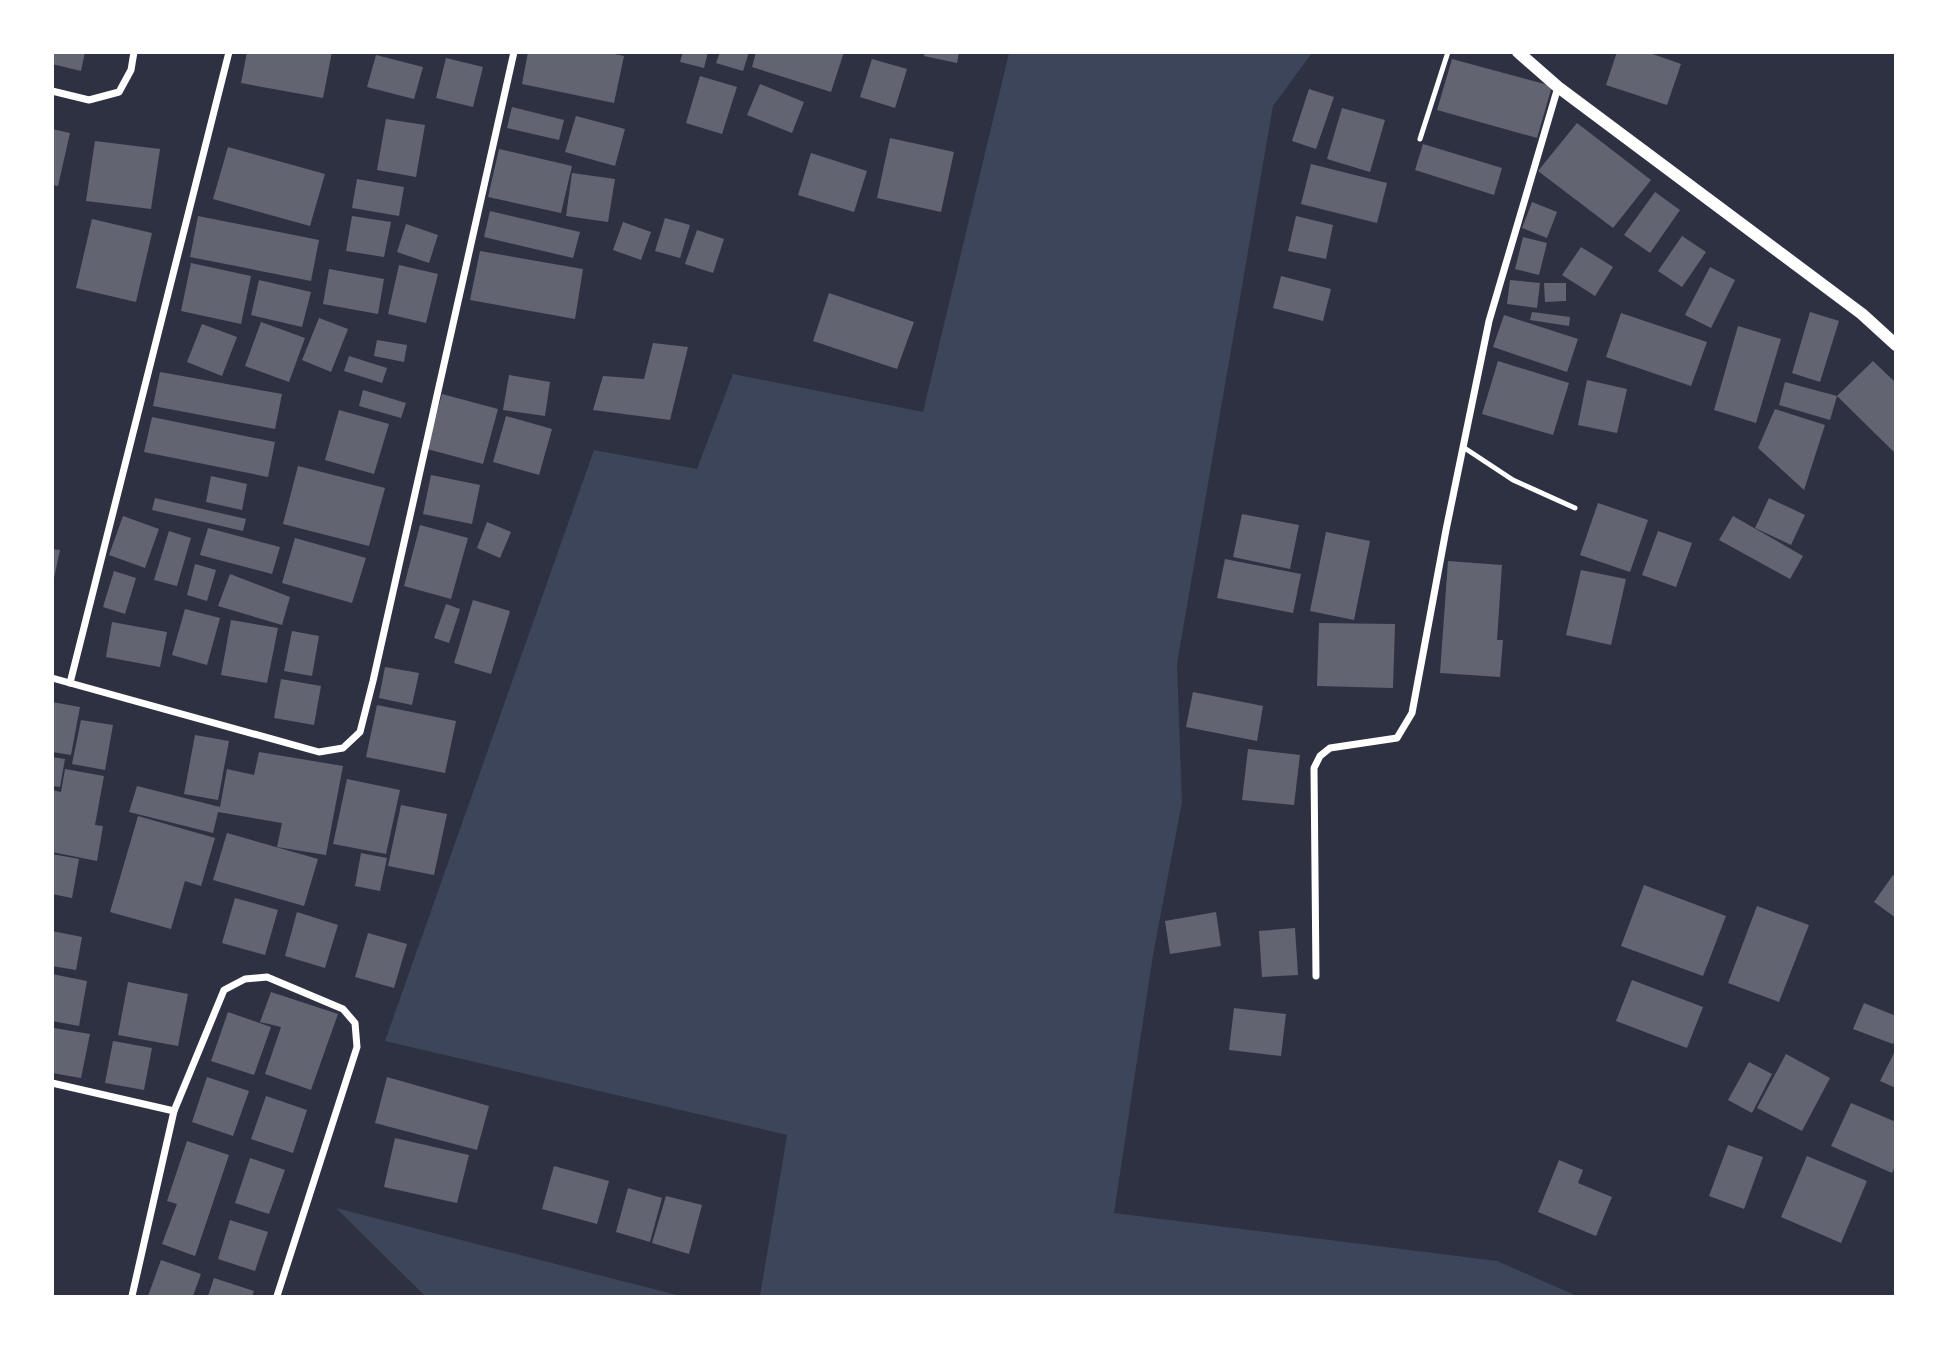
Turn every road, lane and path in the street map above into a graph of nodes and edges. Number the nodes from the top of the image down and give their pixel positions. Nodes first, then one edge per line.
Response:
1 (134, 52) edge
2 (229, 52) edge
3 (514, 52) edge
4 (1448, 52) edge
5 (1517, 52) edge
6 (1558, 87) junction
7 (52, 91) edge
8 (1420, 139) dead end
9 (1895, 345) edge
10 (1463, 447) junction
11 (1575, 508) dead end
12 (52, 678) edge
13 (70, 682) junction
14 (1316, 976) dead end
15 (52, 1083) edge
16 (174, 1111) junction
17 (132, 1297) edge
18 (277, 1297) edge

1 - 7 street
2 - 13 street
3 - 13 street
4 - 8 lane
5 - 6 street
6 - 9 street
6 - 10 street
10 - 11 lane
10 - 14 street
12 - 13 street
15 - 16 street
16 - 17 street
16 - 18 street

